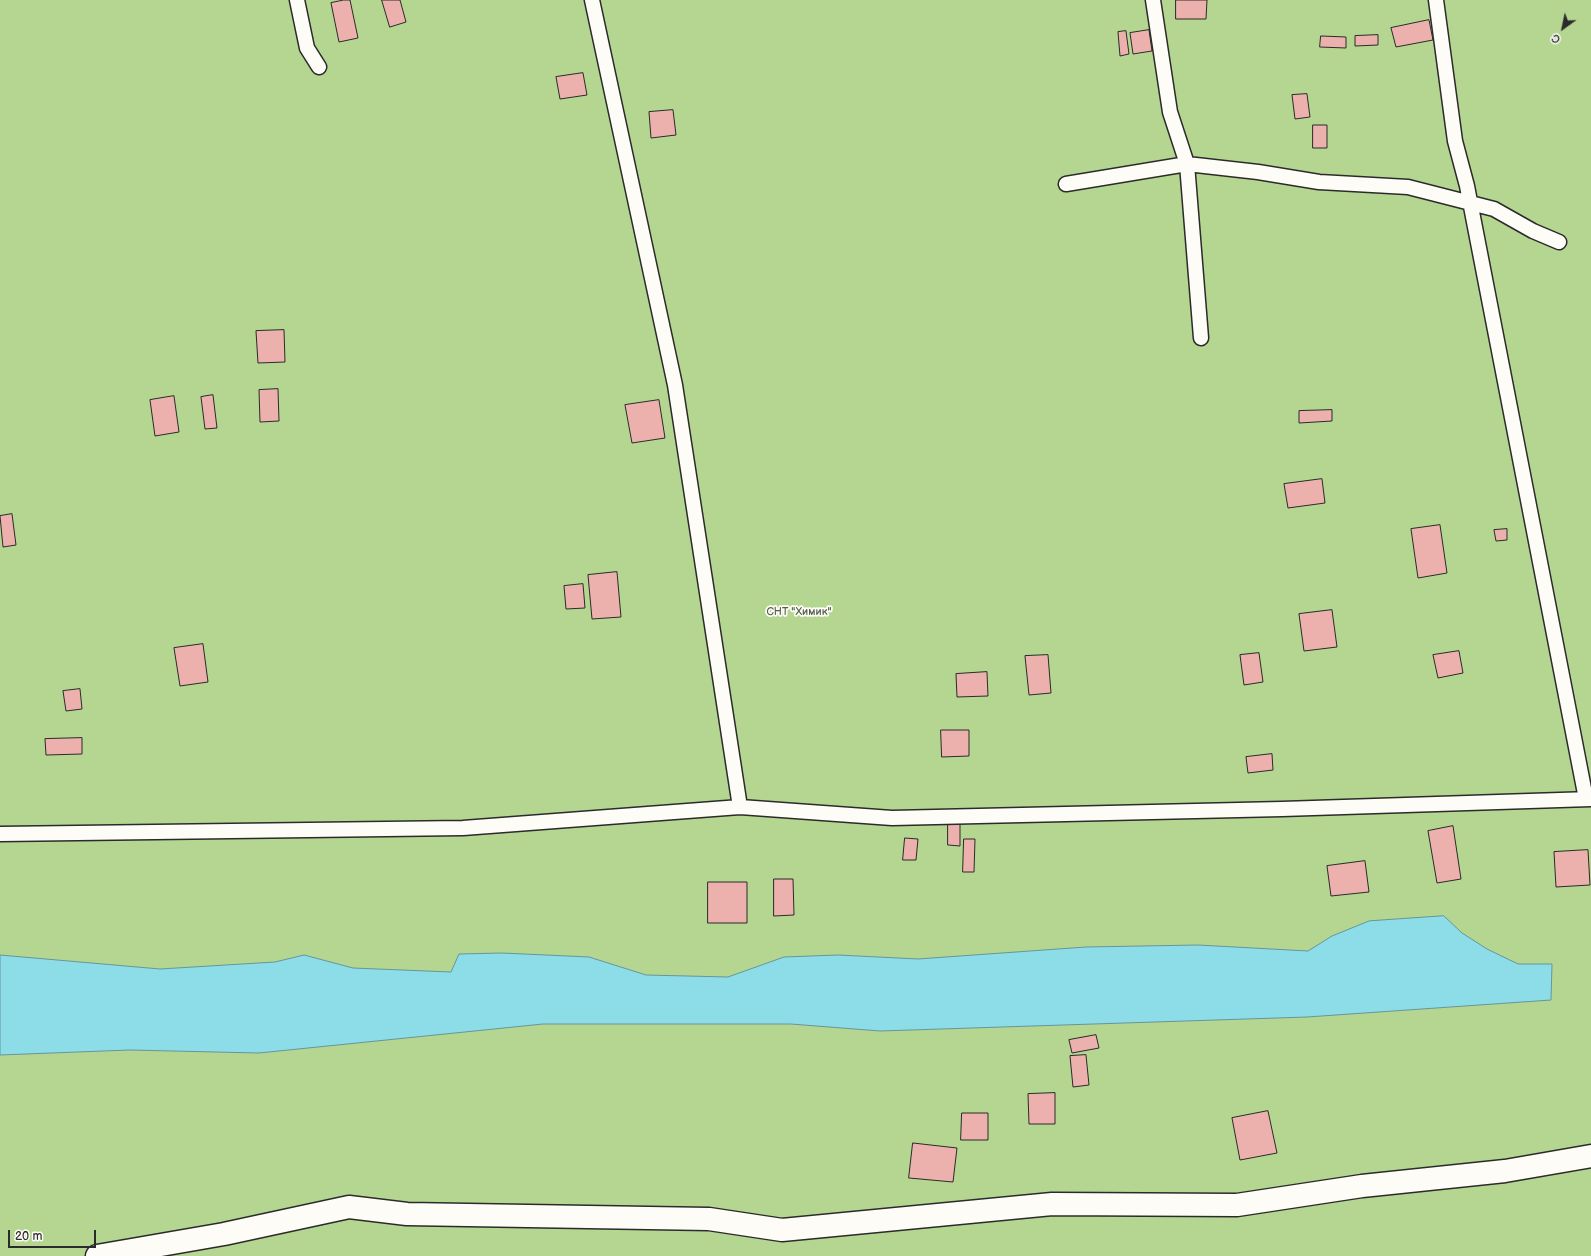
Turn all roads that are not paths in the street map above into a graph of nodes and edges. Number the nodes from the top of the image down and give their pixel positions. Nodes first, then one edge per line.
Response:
1 (297, 0) edge
2 (592, 0) edge
3 (1153, 0) edge
4 (1436, 0) edge
5 (319, 67) dead end
6 (1186, 164) junction
7 (1066, 184) dead end
8 (1470, 204) junction
9 (1559, 242) dead end
10 (1201, 338) dead end
11 (1588, 799) edge
12 (740, 807) junction
13 (0, 834) edge
14 (1591, 1156) edge
15 (97, 1256) edge

1 - 5 lane
2 - 12 lane
3 - 6 lane
4 - 8 lane
6 - 7 lane
6 - 8 lane
6 - 10 lane
8 - 9 lane
8 - 11 lane
11 - 12 lane
12 - 13 lane
14 - 15 street

